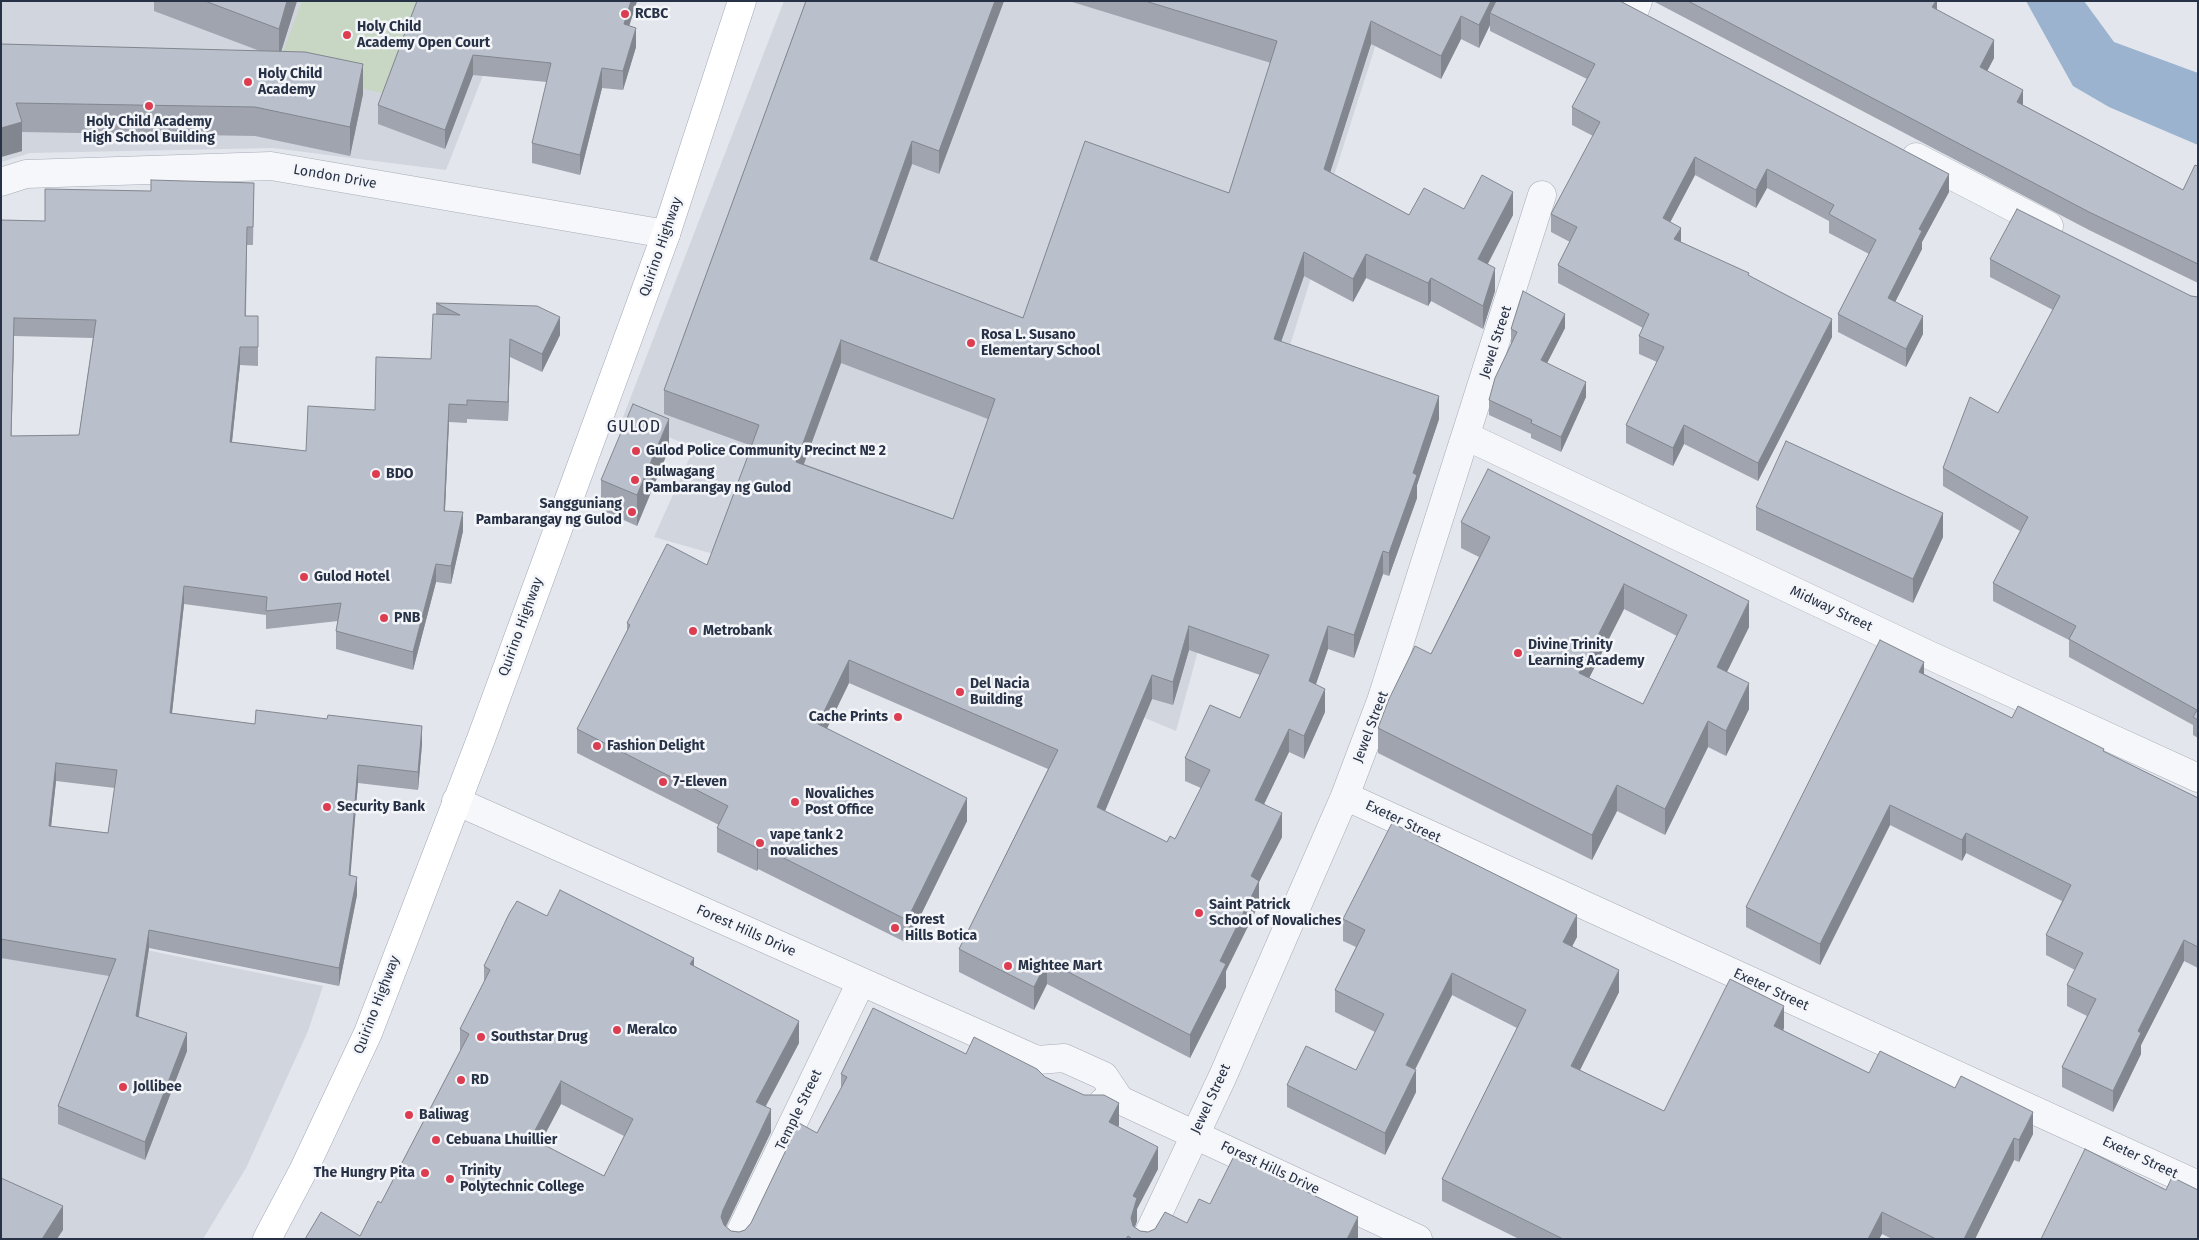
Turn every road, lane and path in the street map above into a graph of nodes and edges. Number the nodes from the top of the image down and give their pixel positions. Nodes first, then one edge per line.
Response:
1 (742, 1) edge
2 (1631, 4) edge
3 (1661, 23) edge
4 (1898, 147) edge
5 (1, 182) edge
6 (1542, 195) dead end
7 (666, 234) junction
8 (2074, 240) edge
9 (1466, 436) junction
10 (2198, 778) edge
11 (1345, 796) junction
12 (456, 801) junction
13 (860, 982) junction
14 (1036, 1060) junction
15 (1052, 1085) edge
16 (1078, 1097) edge
17 (1120, 1100) junction
18 (1196, 1133) junction
19 (2198, 1185) edge
20 (266, 1239) edge
21 (737, 1239) edge
22 (1146, 1239) edge
23 (1418, 1239) edge

1 - 7 main road, Quirino Highway
2 - 3 street
4 - 8 street
5 - 7 street, London Drive
6 - 9 street, Jewel Street
7 - 12 main road, Quirino Highway
9 - 10 street, Midway Street
9 - 11 street, Jewel Street
11 - 18 street, Jewel Street
11 - 19 street, Exeter Street
12 - 13 street, Forest Hills Drive
12 - 20 main road, Quirino Highway
13 - 14 street, Forest Hills Drive
13 - 21 street, Temple Street
14 - 15 street
14 - 17 street, Forest Hills Drive
16 - 17 street, Forest Hills Drive
17 - 18 street, Forest Hills Drive
18 - 22 street, Jewel Street
18 - 23 street, Forest Hills Drive

